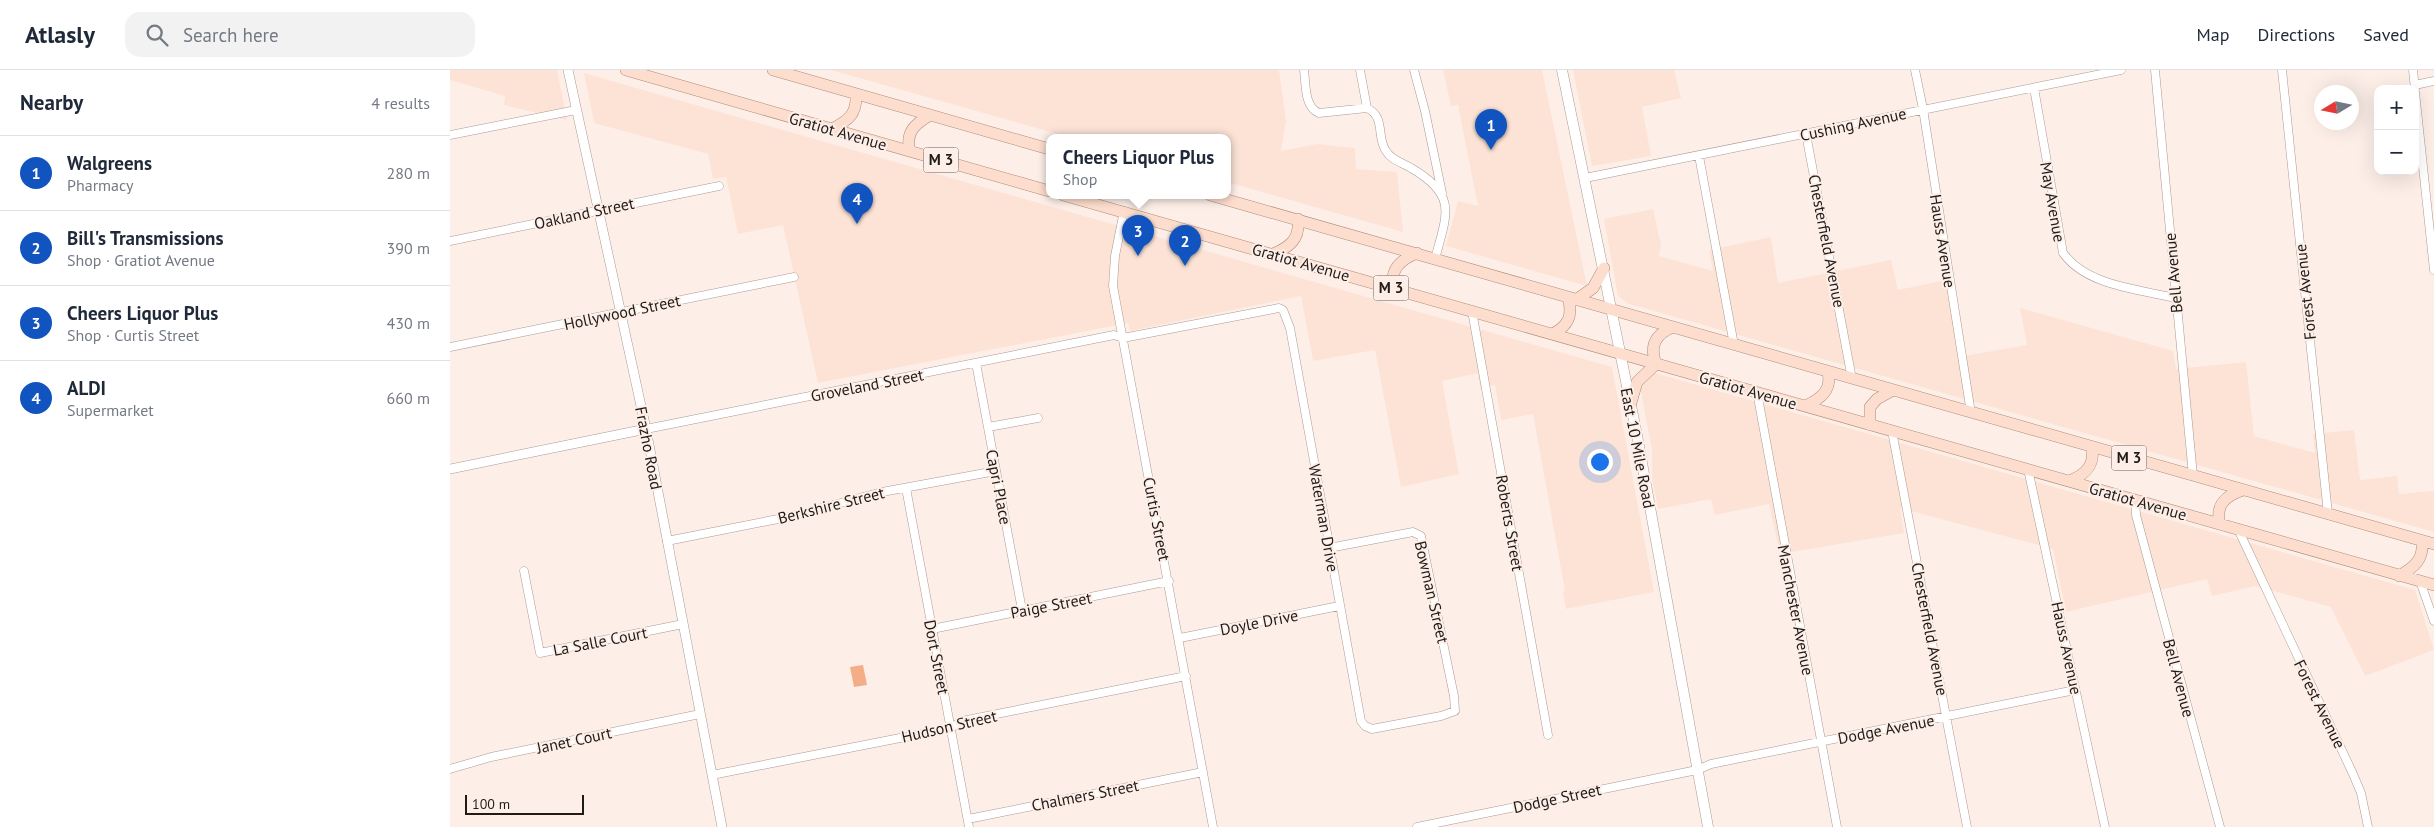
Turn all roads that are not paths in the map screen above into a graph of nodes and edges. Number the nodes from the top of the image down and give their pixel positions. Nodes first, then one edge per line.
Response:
1 (568, 70) edge
2 (631, 70) edge
3 (670, 70) edge
4 (772, 70) edge
5 (1304, 70) edge
6 (1360, 70) edge
7 (1414, 70) edge
8 (1562, 70) edge
9 (1915, 70) edge
10 (2121, 70) edge
11 (2155, 70) edge
12 (2282, 70) edge
13 (2413, 70) edge
14 (2434, 81) edge
15 (673, 84) junction
16 (2415, 85) edge
17 (2419, 87) edge
18 (2034, 88) junction
19 (856, 94) junction
20 (1367, 108) junction
21 (1923, 109) junction
22 (576, 110) junction
23 (930, 115) junction
24 (2419, 120) edge
25 (832, 129) junction
26 (1806, 134) junction
27 (450, 136) edge
28 (1046, 148) edge
29 (910, 151) junction
30 (1699, 156) junction
31 (1585, 178) junction
32 (718, 186) dead end
33 (1046, 190) edge
34 (1442, 193) junction
35 (1097, 199) edge
36 (1224, 199) edge
37 (598, 210) junction
38 (1124, 212) junction
39 (2431, 212) edge
40 (1298, 220) junction
41 (450, 241) edge
42 (1273, 254) junction
43 (1417, 254) junction
44 (1435, 259) junction
45 (1604, 268) junction
46 (2434, 270) edge
47 (794, 277) dead end
48 (1394, 289) junction
49 (1572, 298) junction
50 (2176, 298) junction
51 (1283, 310) joint
52 (1612, 310) junction
53 (1472, 311) junction
54 (621, 312) junction
55 (1673, 327) junction
56 (1552, 334) junction
57 (1123, 338) junction
58 (1734, 345) junction
59 (450, 347) edge
60 (1620, 354) junction
61 (976, 363) junction
62 (1656, 364) junction
63 (1828, 372) junction
64 (1852, 379) junction
65 (1893, 390) junction
66 (1757, 392) junction
67 (1630, 406) junction
68 (1805, 406) junction
69 (1971, 412) junction
70 (1038, 418) dead end
71 (1870, 425) junction
72 (988, 427) junction
73 (646, 429) junction
74 (1892, 431) junction
75 (2092, 447) junction
76 (450, 468) edge
77 (2028, 469) junction
78 (996, 471) junction
79 (2193, 476) junction
80 (2069, 481) junction
81 (906, 488) junction
82 (2243, 490) junction
83 (2135, 500) junction
84 (2328, 514) junction
85 (2220, 524) junction
86 (2238, 529) junction
87 (667, 541) junction
88 (2422, 541) junction
89 (2434, 544) edge
90 (1329, 548) junction
91 (524, 571) dead end
92 (2399, 576) junction
93 (1169, 581) junction
94 (2420, 581) junction
95 (2434, 585) edge
96 (1339, 606) junction
97 (1022, 610) junction
98 (2434, 621) edge
99 (683, 624) junction
100 (932, 629) junction
101 (1180, 638) junction
102 (1186, 676) junction
103 (2075, 690) junction
104 (700, 714) junction
105 (1947, 717) junction
106 (1365, 726) joint
107 (951, 728) junction
108 (1548, 735) dead end
109 (1821, 742) junction
110 (450, 769) edge
111 (1697, 770) junction
112 (1203, 772) junction
113 (712, 775) junction
114 (968, 823) edge
115 (722, 827) edge
116 (1213, 827) edge
117 (1417, 827) edge
118 (1708, 827) edge
119 (1837, 827) edge
120 (1966, 827) edge
121 (2105, 827) edge
122 (2220, 827) edge
123 (2368, 827) edge

1 - 22 street, Frazho Road
2 - 15 main road, Gratiot Avenue / M 3
3 - 15 main road
4 - 19 main road, M 3
5 - 20 street
6 - 20 street
7 - 34 street
8 - 31 main road, East 10 Mile Road
9 - 21 street, Hauss Avenue
10 - 18 street, Cushing Avenue
11 - 50 street, Bell Avenue
12 - 84 street, Forest Avenue
13 - 16 street
14 - 17 street
15 - 25 main road, Gratiot Avenue / M 3
18 - 21 street, Cushing Avenue
18 - 50 street, May Avenue
19 - 23 main road, M 3
19 - 25 main road
20 - 34 street
21 - 26 street, Cushing Avenue
21 - 69 street, Hauss Avenue
22 - 27 street
22 - 37 street, Frazho Road
23 - 28 main road, M 3
23 - 29 main road
24 - 39 street
25 - 29 main road, Gratiot Avenue / M 3
26 - 30 street, Cushing Avenue
26 - 64 street, Chesterfield Avenue
29 - 33 main road, Gratiot Avenue / M 3
30 - 31 street, Cushing Avenue
30 - 58 street
31 - 45 main road, East 10 Mile Road
32 - 37 street, Oakland Street
34 - 44 street
35 - 38 main road, Gratiot Avenue / M 3
36 - 40 main road, M 3
37 - 41 street, Oakland Street
37 - 54 street, Frazho Road
38 - 42 main road, Gratiot Avenue / M 3
38 - 57 street, Curtis Street
39 - 46 street
40 - 42 main road
40 - 43 main road, M 3
42 - 48 main road, Gratiot Avenue / M 3
43 - 44 main road, M 3
43 - 48 main road
44 - 49 main road, M 3
45 - 49 main road
45 - 52 main road, East 10 Mile Road
47 - 54 street, Hollywood Street
48 - 53 main road, Gratiot Avenue / M 3
49 - 52 main road, M 3
49 - 56 main road
50 - 79 street, Bell Avenue
51 - 57 street, Groveland Street
51 - 90 street, Waterman Drive
52 - 55 main road, M 3
52 - 60 main road, East 10 Mile Road
53 - 56 main road, Gratiot Avenue / M 3
53 - 108 street, Roberts Street
54 - 59 street, Hollywood Street
54 - 73 street, Frazho Road
55 - 58 main road, M 3
55 - 62 main road
56 - 60 main road, Gratiot Avenue / M 3
57 - 61 street, Groveland Street
57 - 93 street, Curtis Street
58 - 63 main road, M 3
60 - 62 main road, Gratiot Avenue / M 3
60 - 67 main road, East 10 Mile Road
61 - 72 street, Capri Place
61 - 73 street, Groveland Street
62 - 66 main road, Gratiot Avenue / M 3
62 - 67 main road
63 - 64 main road, M 3
63 - 68 main road
64 - 65 main road, M 3
65 - 69 main road, M 3
65 - 71 main road
66 - 68 main road, Gratiot Avenue / M 3
66 - 109 street, Manchester Avenue
67 - 111 main road, East 10 Mile Road
68 - 71 main road, Gratiot Avenue / M 3
69 - 75 main road, M 3
70 - 72 street
71 - 74 main road, Gratiot Avenue / M 3
72 - 78 street, Capri Place
73 - 76 street, Groveland Street
73 - 87 street, Frazho Road
74 - 77 main road, Gratiot Avenue / M 3
74 - 105 street, Chesterfield Avenue
75 - 79 main road, M 3
75 - 80 main road
77 - 80 main road, Gratiot Avenue / M 3
77 - 103 street, Hauss Avenue
78 - 81 street, Berkshire Street
78 - 97 street, Capri Place
79 - 82 main road, M 3
80 - 83 main road, Gratiot Avenue / M 3
81 - 87 street, Berkshire Street
81 - 100 street, Dort Street
82 - 84 main road, M 3
82 - 85 main road
83 - 85 main road, Gratiot Avenue / M 3
83 - 122 street, Bell Avenue
84 - 88 main road, M 3
85 - 86 main road, Gratiot Avenue / M 3
86 - 92 main road, Gratiot Avenue / M 3
86 - 123 street, Forest Avenue
87 - 99 street, Frazho Road
88 - 89 main road, M 3
88 - 92 main road
90 - 96 street, Waterman Drive
90 - 106 street, Bowman Street
91 - 99 street, La Salle Court
92 - 94 main road, Gratiot Avenue / M 3
93 - 97 street, Paige Street
93 - 101 street, Curtis Street
94 - 95 main road, Gratiot Avenue / M 3
94 - 98 street
96 - 101 street, Doyle Drive
96 - 106 street, Waterman Drive
97 - 100 street, Paige Street
99 - 104 street, Frazho Road
100 - 107 street, Dort Street
101 - 102 street, Curtis Street
102 - 107 street, Hudson Street
102 - 112 street, Curtis Street
103 - 105 street, Dodge Avenue
103 - 121 street, Hauss Avenue
104 - 110 street, Janet Court
104 - 113 street, Frazho Road
105 - 109 street, Dodge Avenue
105 - 120 street, Chesterfield Avenue
107 - 113 street, Hudson Street
107 - 114 street, Dort Street
109 - 111 street, Dodge Avenue
109 - 119 street, Manchester Avenue
111 - 117 street, Dodge Street
111 - 118 main road, East 10 Mile Road
112 - 114 street, Chalmers Street
112 - 116 street, Curtis Street
113 - 115 street, Frazho Road

